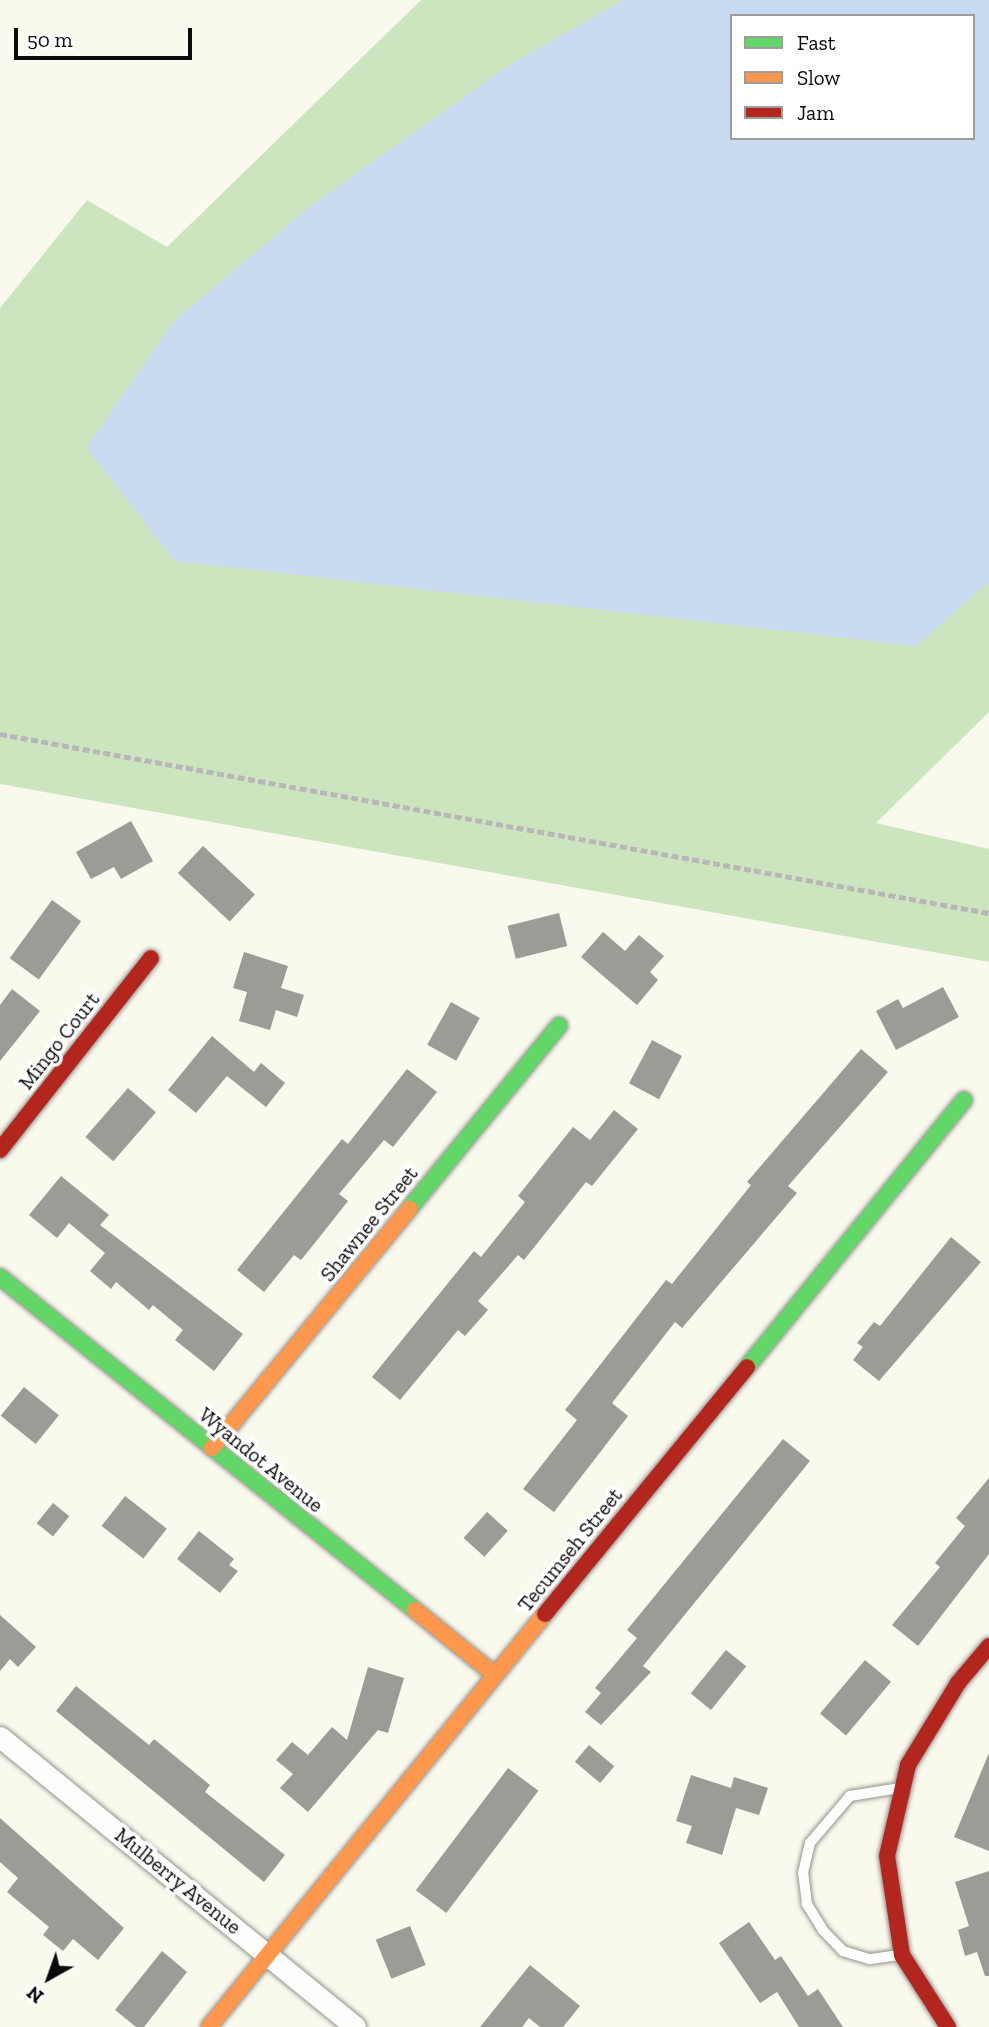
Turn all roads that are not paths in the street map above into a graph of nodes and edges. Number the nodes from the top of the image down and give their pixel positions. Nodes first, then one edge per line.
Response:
1 (151, 957) dead end
2 (559, 1026) dead end
3 (964, 1100) dead end
4 (0, 1150) edge
5 (0, 1277) edge
6 (212, 1448) junction
7 (989, 1646) edge
8 (495, 1675) junction
9 (0, 1737) edge
10 (902, 1788) junction
11 (268, 1954) junction
12 (902, 1955) junction
13 (209, 2027) edge
14 (355, 2027) edge
15 (948, 2027) edge

1 - 4 street, Mingo Court
2 - 6 street, Shawnee Street
3 - 8 street, Tecumseh Street
5 - 6 street, Wyandot Avenue
6 - 8 street, Wyandot Avenue
7 - 10 street
8 - 11 street, Tecumseh Street
9 - 11 street, Mulberry Avenue
10 - 12 street
10 - 12 lane
11 - 13 street, Tecumseh Street
11 - 14 street, Mulberry Avenue
12 - 15 street

